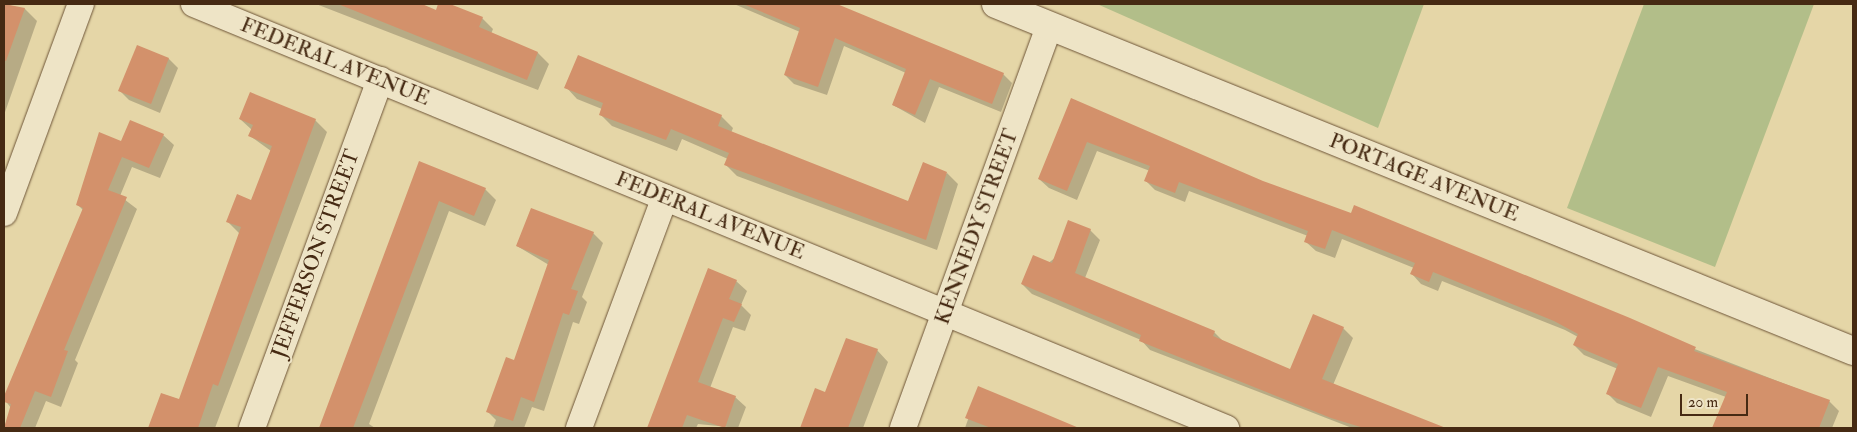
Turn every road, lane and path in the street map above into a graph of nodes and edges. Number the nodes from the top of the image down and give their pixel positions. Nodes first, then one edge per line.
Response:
1 (81, 4) edge
2 (194, 4) edge
3 (996, 4) edge
4 (1049, 26) junction
5 (380, 80) junction
6 (665, 197) junction
7 (4, 213) edge
8 (946, 313) junction
9 (1853, 351) edge
10 (252, 428) edge
11 (579, 428) edge
12 (903, 428) edge
13 (1226, 428) edge

1 - 7 street
2 - 5 street, FEDERAL AVENUE
3 - 4 street, PORTAGE AVENUE
4 - 8 street, KENNEDY STREET
4 - 9 street, PORTAGE AVENUE
5 - 6 street, FEDERAL AVENUE
5 - 10 street, JEFFERSON STREET
6 - 8 street, FEDERAL AVENUE
6 - 11 street
8 - 12 street, KENNEDY STREET
8 - 13 street, FEDERAL AVENUE

